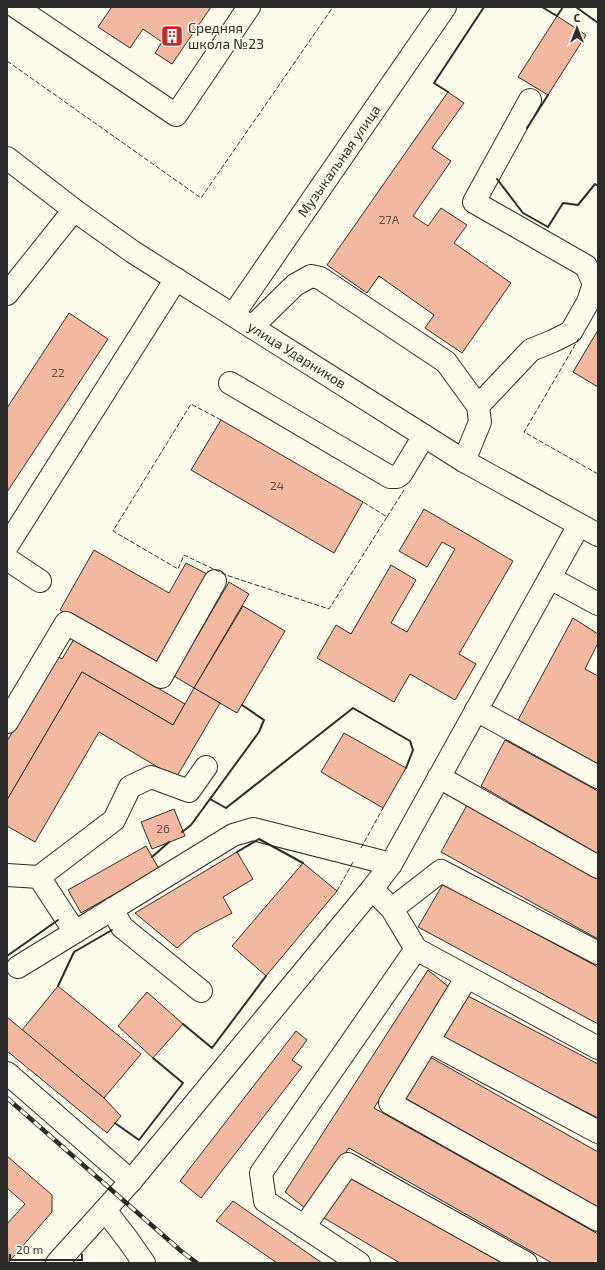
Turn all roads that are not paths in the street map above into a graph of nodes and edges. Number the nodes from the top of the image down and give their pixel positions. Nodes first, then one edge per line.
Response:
1 (16, 7) edge
2 (249, 7) edge
3 (445, 7) edge
4 (530, 100) dead end
5 (7, 158) edge
6 (74, 210) junction
7 (176, 279) junction
8 (7, 294) edge
9 (233, 315) junction
10 (252, 327) junction
11 (230, 383) dead end
12 (478, 406) junction
13 (424, 436) junction
14 (464, 461) junction
15 (579, 525) junction
16 (598, 535) edge
17 (7, 546) edge
18 (7, 559) edge
19 (550, 578) junction
20 (40, 581) dead end
21 (215, 581) dead end
22 (598, 604) edge
23 (476, 710) junction
24 (7, 722) edge
25 (206, 767) dead end
26 (439, 777) junction
27 (598, 777) edge
28 (391, 864) junction
29 (598, 867) edge
30 (7, 876) edge
31 (39, 877) junction
32 (372, 889) junction
33 (392, 909) junction
34 (112, 910) junction
35 (75, 932) junction
36 (416, 949) junction
37 (598, 953) edge
38 (18, 967) dead end
39 (467, 977) junction
40 (200, 991) dead end
41 (428, 1041) junction
42 (598, 1048) edge
43 (7, 1073) edge
44 (598, 1132) edge
45 (132, 1181) junction
46 (105, 1210) junction
47 (598, 1220) edge
48 (304, 1227) junction
49 (143, 1262) edge
50 (57, 1263) edge
51 (359, 1263) edge
52 (526, 1263) edge

1 - 2 street
3 - 9 street, Музыкальная улица
4 - 12 street
5 - 6 street, улица Ударников
6 - 7 street, улица Ударников
6 - 8 street
7 - 9 street, улица Ударников
7 - 17 street
9 - 10 street, улица Ударников
10 - 12 street
10 - 13 street, улица Ударников
11 - 13 street
12 - 14 street
13 - 14 street, улица Ударников
14 - 15 street, улица Ударников
15 - 16 street, улица Ударников
15 - 19 street
18 - 20 street
19 - 22 street
19 - 23 street
21 - 24 street
23 - 26 street
23 - 27 street
25 - 31 street
26 - 28 street
26 - 29 street
28 - 32 street
28 - 34 street
30 - 31 street
31 - 35 street
32 - 33 street
32 - 45 street
33 - 36 street
33 - 37 street
34 - 35 street
34 - 40 street
35 - 38 street
36 - 39 street
36 - 48 street
39 - 41 street
39 - 42 street
41 - 44 street
41 - 47 street
43 - 45 street
45 - 46 street
46 - 49 street
46 - 50 street
48 - 51 street
48 - 52 street

